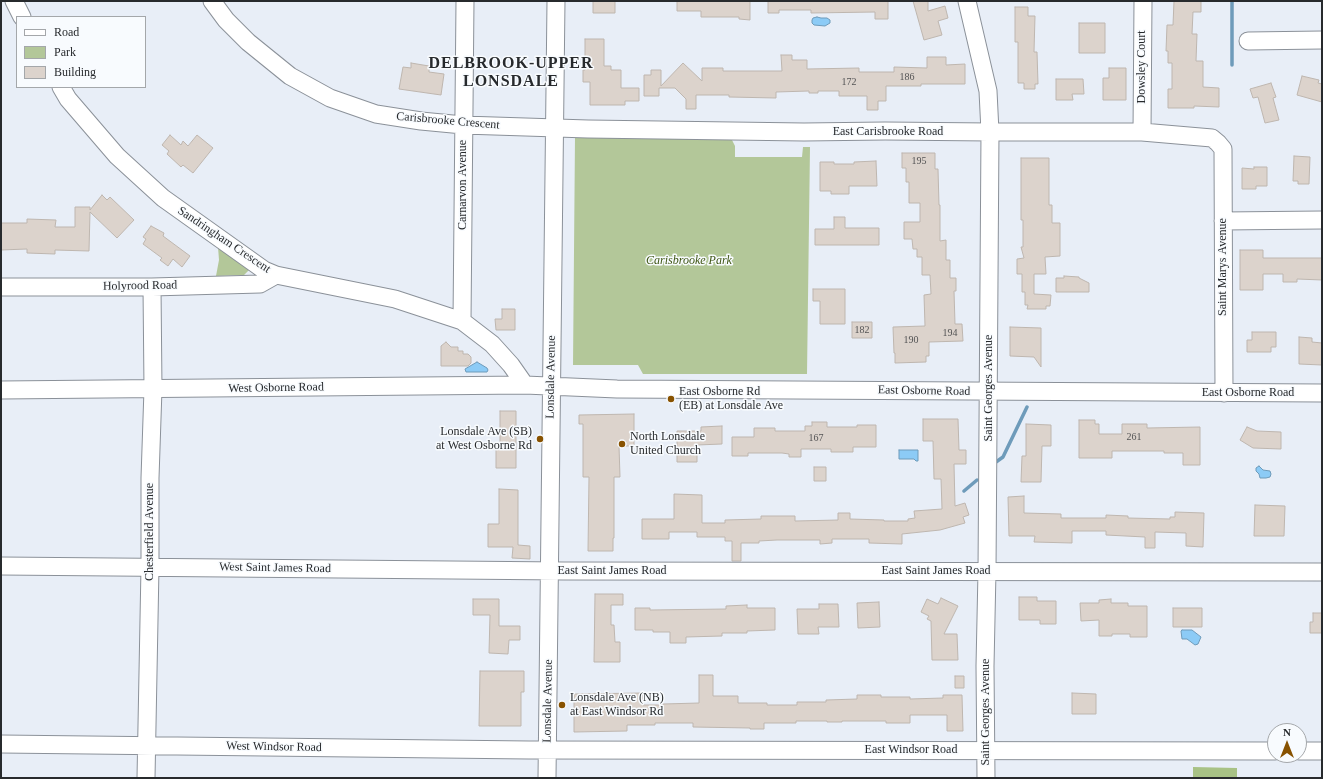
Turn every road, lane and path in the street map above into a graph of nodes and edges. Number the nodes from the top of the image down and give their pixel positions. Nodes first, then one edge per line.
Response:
1 (14, 1) edge
2 (212, 1) edge
3 (465, 1) edge
4 (556, 1) edge
5 (968, 1) edge
6 (1143, 1) edge
7 (22, 16) edge
8 (1322, 40) edge
9 (1248, 41) dead end
10 (62, 88) edge
11 (463, 125) junction
12 (556, 128) junction
13 (990, 132) junction
14 (1142, 132) junction
15 (1218, 143) joint
16 (1322, 220) edge
17 (1223, 221) junction
18 (276, 275) junction
19 (1, 287) edge
20 (152, 287) junction
21 (462, 321) junction
22 (525, 385) junction
23 (551, 386) junction
24 (153, 389) junction
25 (1, 390) edge
26 (989, 391) junction
27 (1224, 393) junction
28 (1322, 393) edge
29 (1, 566) edge
30 (150, 566) junction
31 (550, 570) junction
32 (987, 571) junction
33 (1322, 572) edge
34 (1, 744) edge
35 (146, 745) junction
36 (547, 750) junction
37 (986, 750) junction
38 (1267, 751) edge
39 (1307, 751) edge
40 (1322, 751) edge
41 (146, 778) edge
42 (547, 778) edge
43 (986, 778) edge

1 - 7 street
2 - 11 street, Carisbrooke Crescent
3 - 11 street, Carnarvon Avenue
4 - 12 street, Lonsdale Avenue
5 - 13 street, Saint Georges Avenue
6 - 14 street, Dowsley Court
8 - 9 street
10 - 18 street, Sandringham Crescent
11 - 12 street, Carisbrooke Crescent
11 - 21 street, Carnarvon Avenue
12 - 13 street, East Carisbrooke Road
12 - 23 street, Lonsdale Avenue
13 - 14 street, East Carisbrooke Road
13 - 26 street, Saint Georges Avenue
14 - 15 street, East Carisbrooke Road
15 - 17 street, Saint Marys Avenue
16 - 17 street
17 - 27 street, Saint Marys Avenue
18 - 20 street, Holyrood Road
18 - 21 street, Sandringham Crescent
19 - 20 street, Holyrood Road
20 - 24 street, Chesterfield Avenue
21 - 22 street, Sandringham Crescent
22 - 23 street, West Osborne Road
22 - 24 street, West Osborne Road
23 - 26 street, East Osborne Road
23 - 31 street, Lonsdale Avenue
24 - 25 street, West Osborne Road
24 - 30 street, Chesterfield Avenue
26 - 27 street, East Osborne Road
26 - 32 street, Saint Georges Avenue
27 - 28 street, East Osborne Road
29 - 30 street, West Saint James Road
30 - 31 street, West Saint James Road
30 - 35 street, Chesterfield Avenue
31 - 32 street, East Saint James Road
31 - 36 street, Lonsdale Avenue
32 - 33 street, East Saint James Road
32 - 37 street, Saint Georges Avenue
34 - 35 street, West Windsor Road
35 - 36 street, West Windsor Road
35 - 41 street, Chesterfield Avenue
36 - 37 street, East Windsor Road
36 - 42 street, Lonsdale Avenue
37 - 38 street, East Windsor Road
37 - 43 street, Saint Georges Avenue
39 - 40 street

